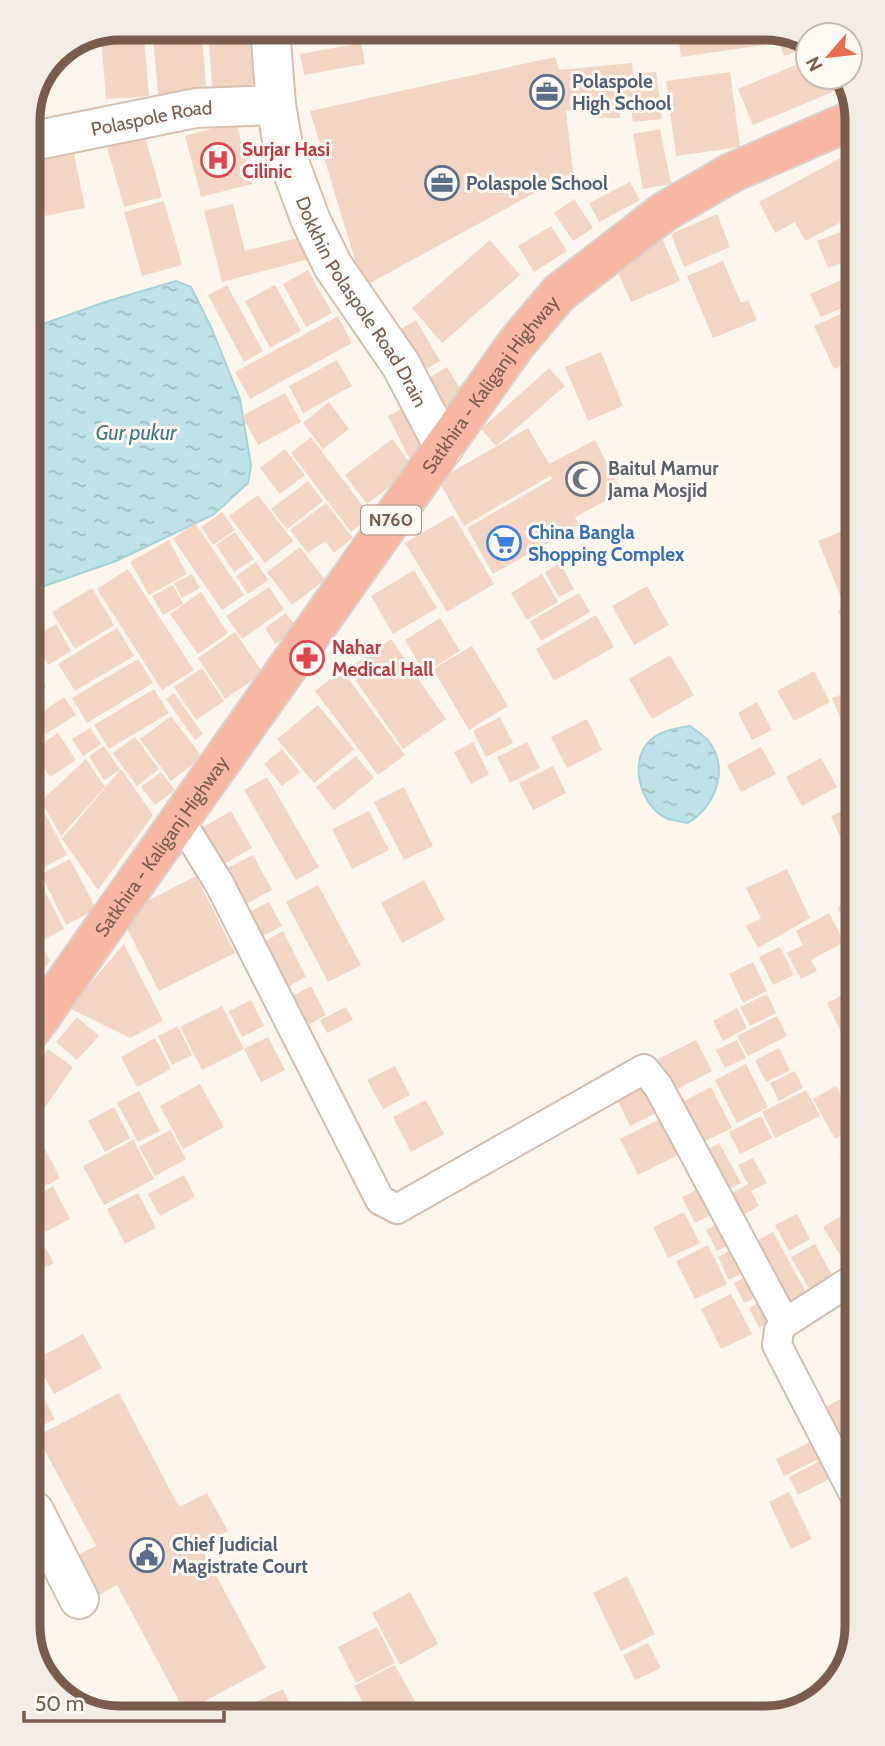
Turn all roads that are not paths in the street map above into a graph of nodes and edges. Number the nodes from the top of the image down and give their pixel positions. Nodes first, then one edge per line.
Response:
1 (271, 40) edge
2 (276, 105) junction
3 (845, 123) edge
4 (40, 140) edge
5 (444, 447) junction
6 (180, 820) junction
7 (40, 1018) edge
8 (845, 1284) edge
9 (785, 1323) junction
10 (845, 1477) edge
11 (40, 1523) edge
12 (79, 1599) dead end

1 - 2 street, Dokkhin Polaspole Road Drain
2 - 4 street, Polaspole Road
2 - 5 street, Dokkhin Polaspole Road Drain
3 - 5 highway, Satkhira - Kaliganj Highway / N760
5 - 6 highway, Satkhira - Kaliganj Highway / N760
6 - 7 highway, Satkhira - Kaliganj Highway / N760
6 - 9 street
8 - 9 street
9 - 10 street
11 - 12 street

